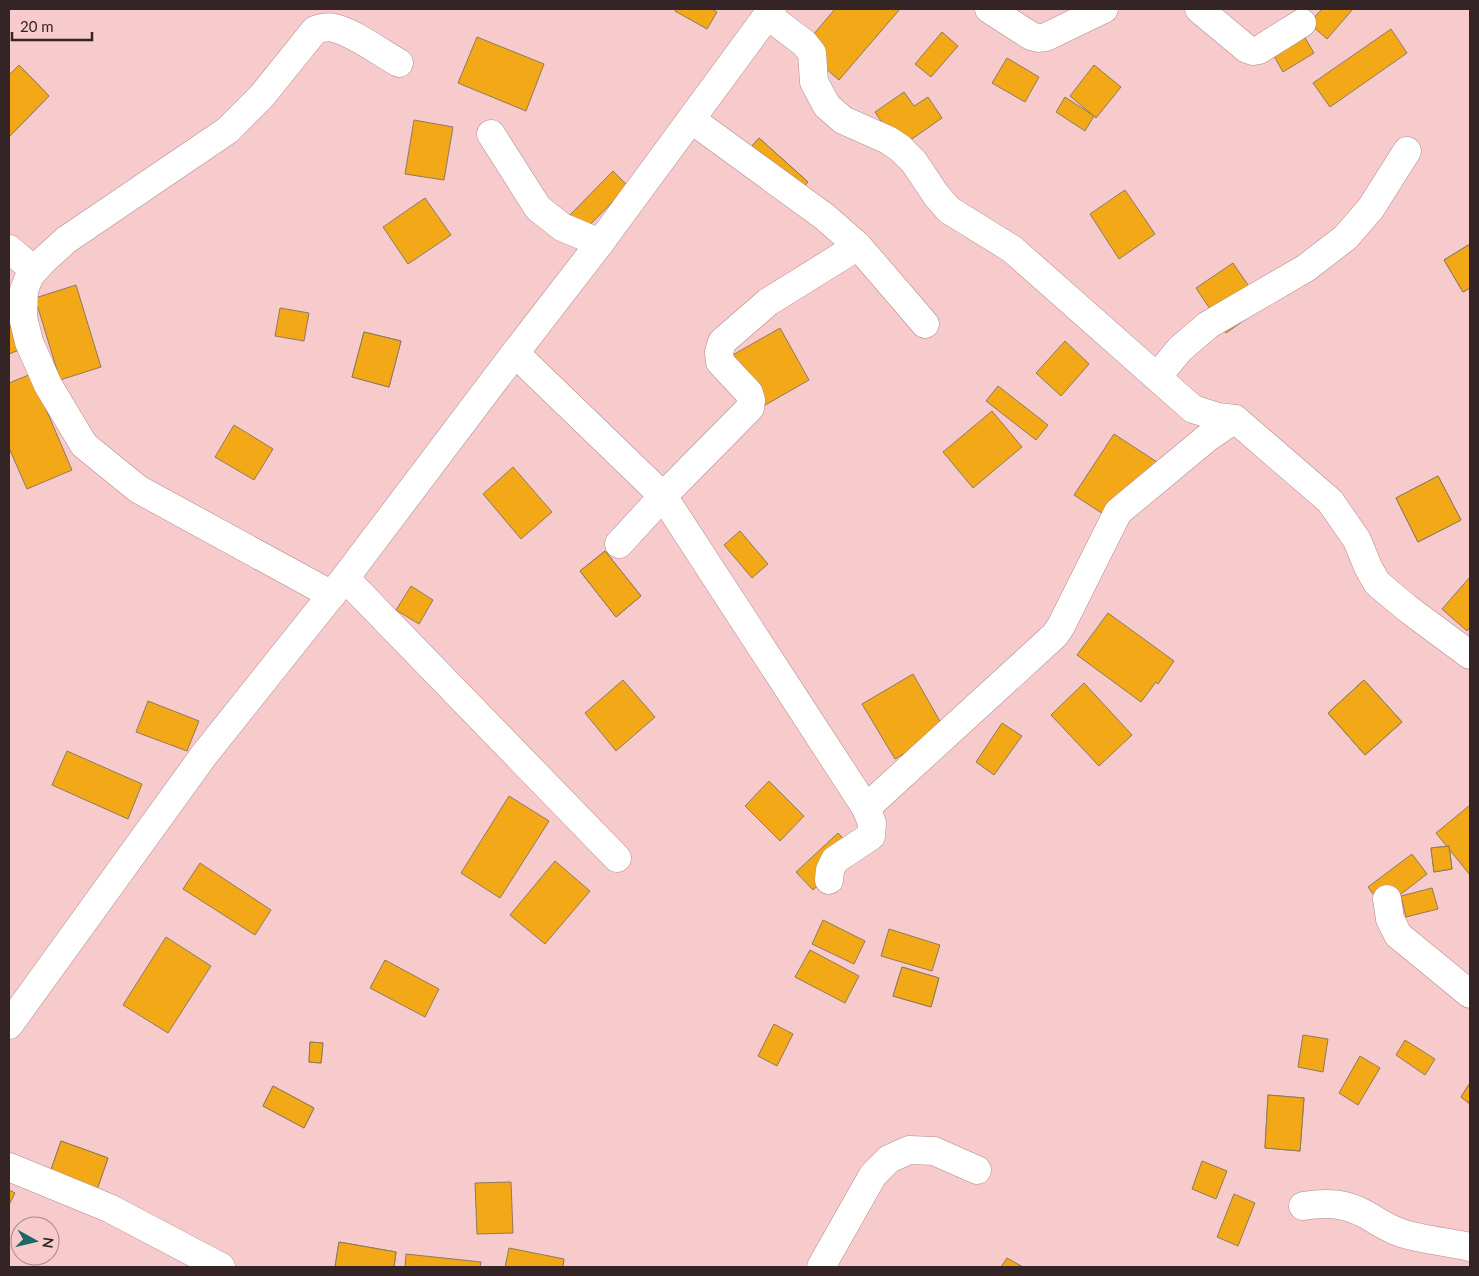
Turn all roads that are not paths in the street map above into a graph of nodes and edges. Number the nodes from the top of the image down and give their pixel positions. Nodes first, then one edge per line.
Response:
1 (989, 9) edge
2 (1104, 9) edge
3 (1199, 9) edge
4 (770, 12) edge
5 (1302, 23) dead end
6 (399, 63) dead end
7 (692, 120) junction
8 (491, 134) dead end
9 (1407, 150) dead end
10 (600, 243) junction
11 (858, 246) junction
12 (9, 248) edge
13 (34, 270) junction
14 (925, 324) dead end
15 (515, 353) junction
16 (1157, 377) junction
17 (1193, 409) junction
18 (1235, 419) junction
19 (1207, 438) junction
20 (663, 496) junction
21 (619, 544) dead end
22 (339, 587) junction
23 (1470, 655) edge
24 (866, 808) junction
25 (617, 858) dead end
26 (829, 880) dead end
27 (1387, 899) dead end
28 (1470, 994) edge
29 (9, 1025) edge
30 (9, 1166) edge
31 (977, 1170) dead end
32 (1303, 1206) dead end
33 (1470, 1247) edge
34 (221, 1267) edge
35 (821, 1267) edge

1 - 2 street
3 - 5 street
4 - 7 street
4 - 16 street
6 - 13 street
7 - 10 street
7 - 11 street
8 - 10 street
9 - 16 street
10 - 15 street
11 - 14 street
11 - 20 street
12 - 13 street
13 - 22 street
15 - 20 street
15 - 22 street
16 - 17 street
17 - 18 street
17 - 19 street
18 - 19 street
18 - 23 street
19 - 24 street
20 - 21 street
20 - 24 street
22 - 25 street
22 - 29 street
24 - 26 street
27 - 28 street
30 - 34 street
31 - 35 street
32 - 33 street

